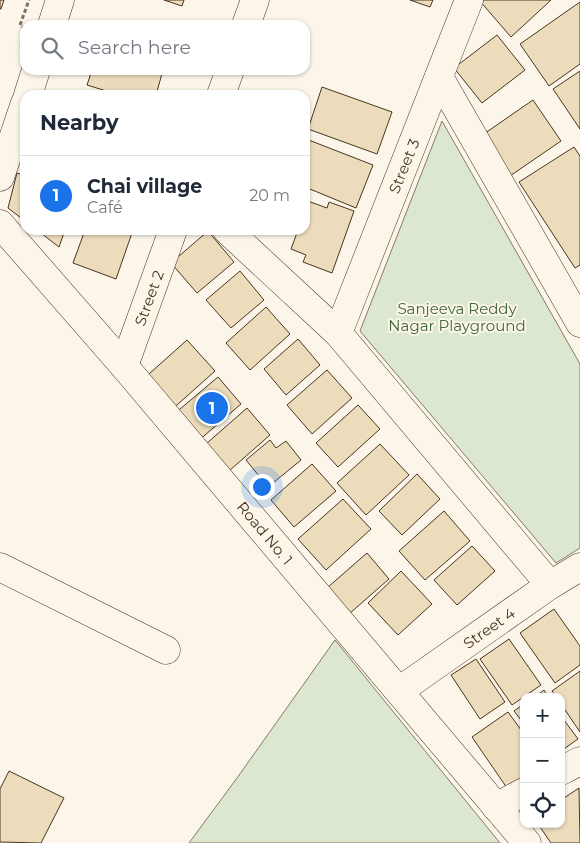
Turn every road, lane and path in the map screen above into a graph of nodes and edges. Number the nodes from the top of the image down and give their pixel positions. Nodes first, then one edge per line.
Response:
1 (29, 0) edge
2 (60, 0) edge
3 (255, 0) edge
4 (469, 0) edge
5 (22, 20) edge
6 (54, 20) edge
7 (248, 20) edge
8 (34, 75) edge
9 (228, 75) edge
10 (439, 77) junction
11 (30, 90) edge
12 (223, 90) edge
13 (20, 118) edge
14 (0, 177) edge
15 (0, 224) edge
16 (171, 235) edge
17 (232, 235) edge
18 (580, 323) edge
19 (338, 333) junction
20 (124, 366) junction
21 (0, 567) edge
22 (580, 567) edge
23 (550, 585) junction
24 (166, 650) dead end
25 (399, 691) junction
26 (580, 761) edge
27 (565, 769) edge
28 (520, 794) edge
29 (496, 807) junction
30 (527, 843) edge

1 - 5 path
2 - 6 street
3 - 7 street
4 - 10 street, Street 3
8 - 11 street
9 - 12 street
10 - 18 street
10 - 19 street, Street 3
13 - 14 street
15 - 20 street, Road No. 1
16 - 20 street, Street 2
17 - 19 street
19 - 23 street
20 - 25 street, Road No. 1
21 - 24 street
22 - 23 street, Street 4
23 - 25 street, Street 4
25 - 29 street, Road No. 1
26 - 27 street
28 - 29 street
29 - 30 street, Road No. 1

